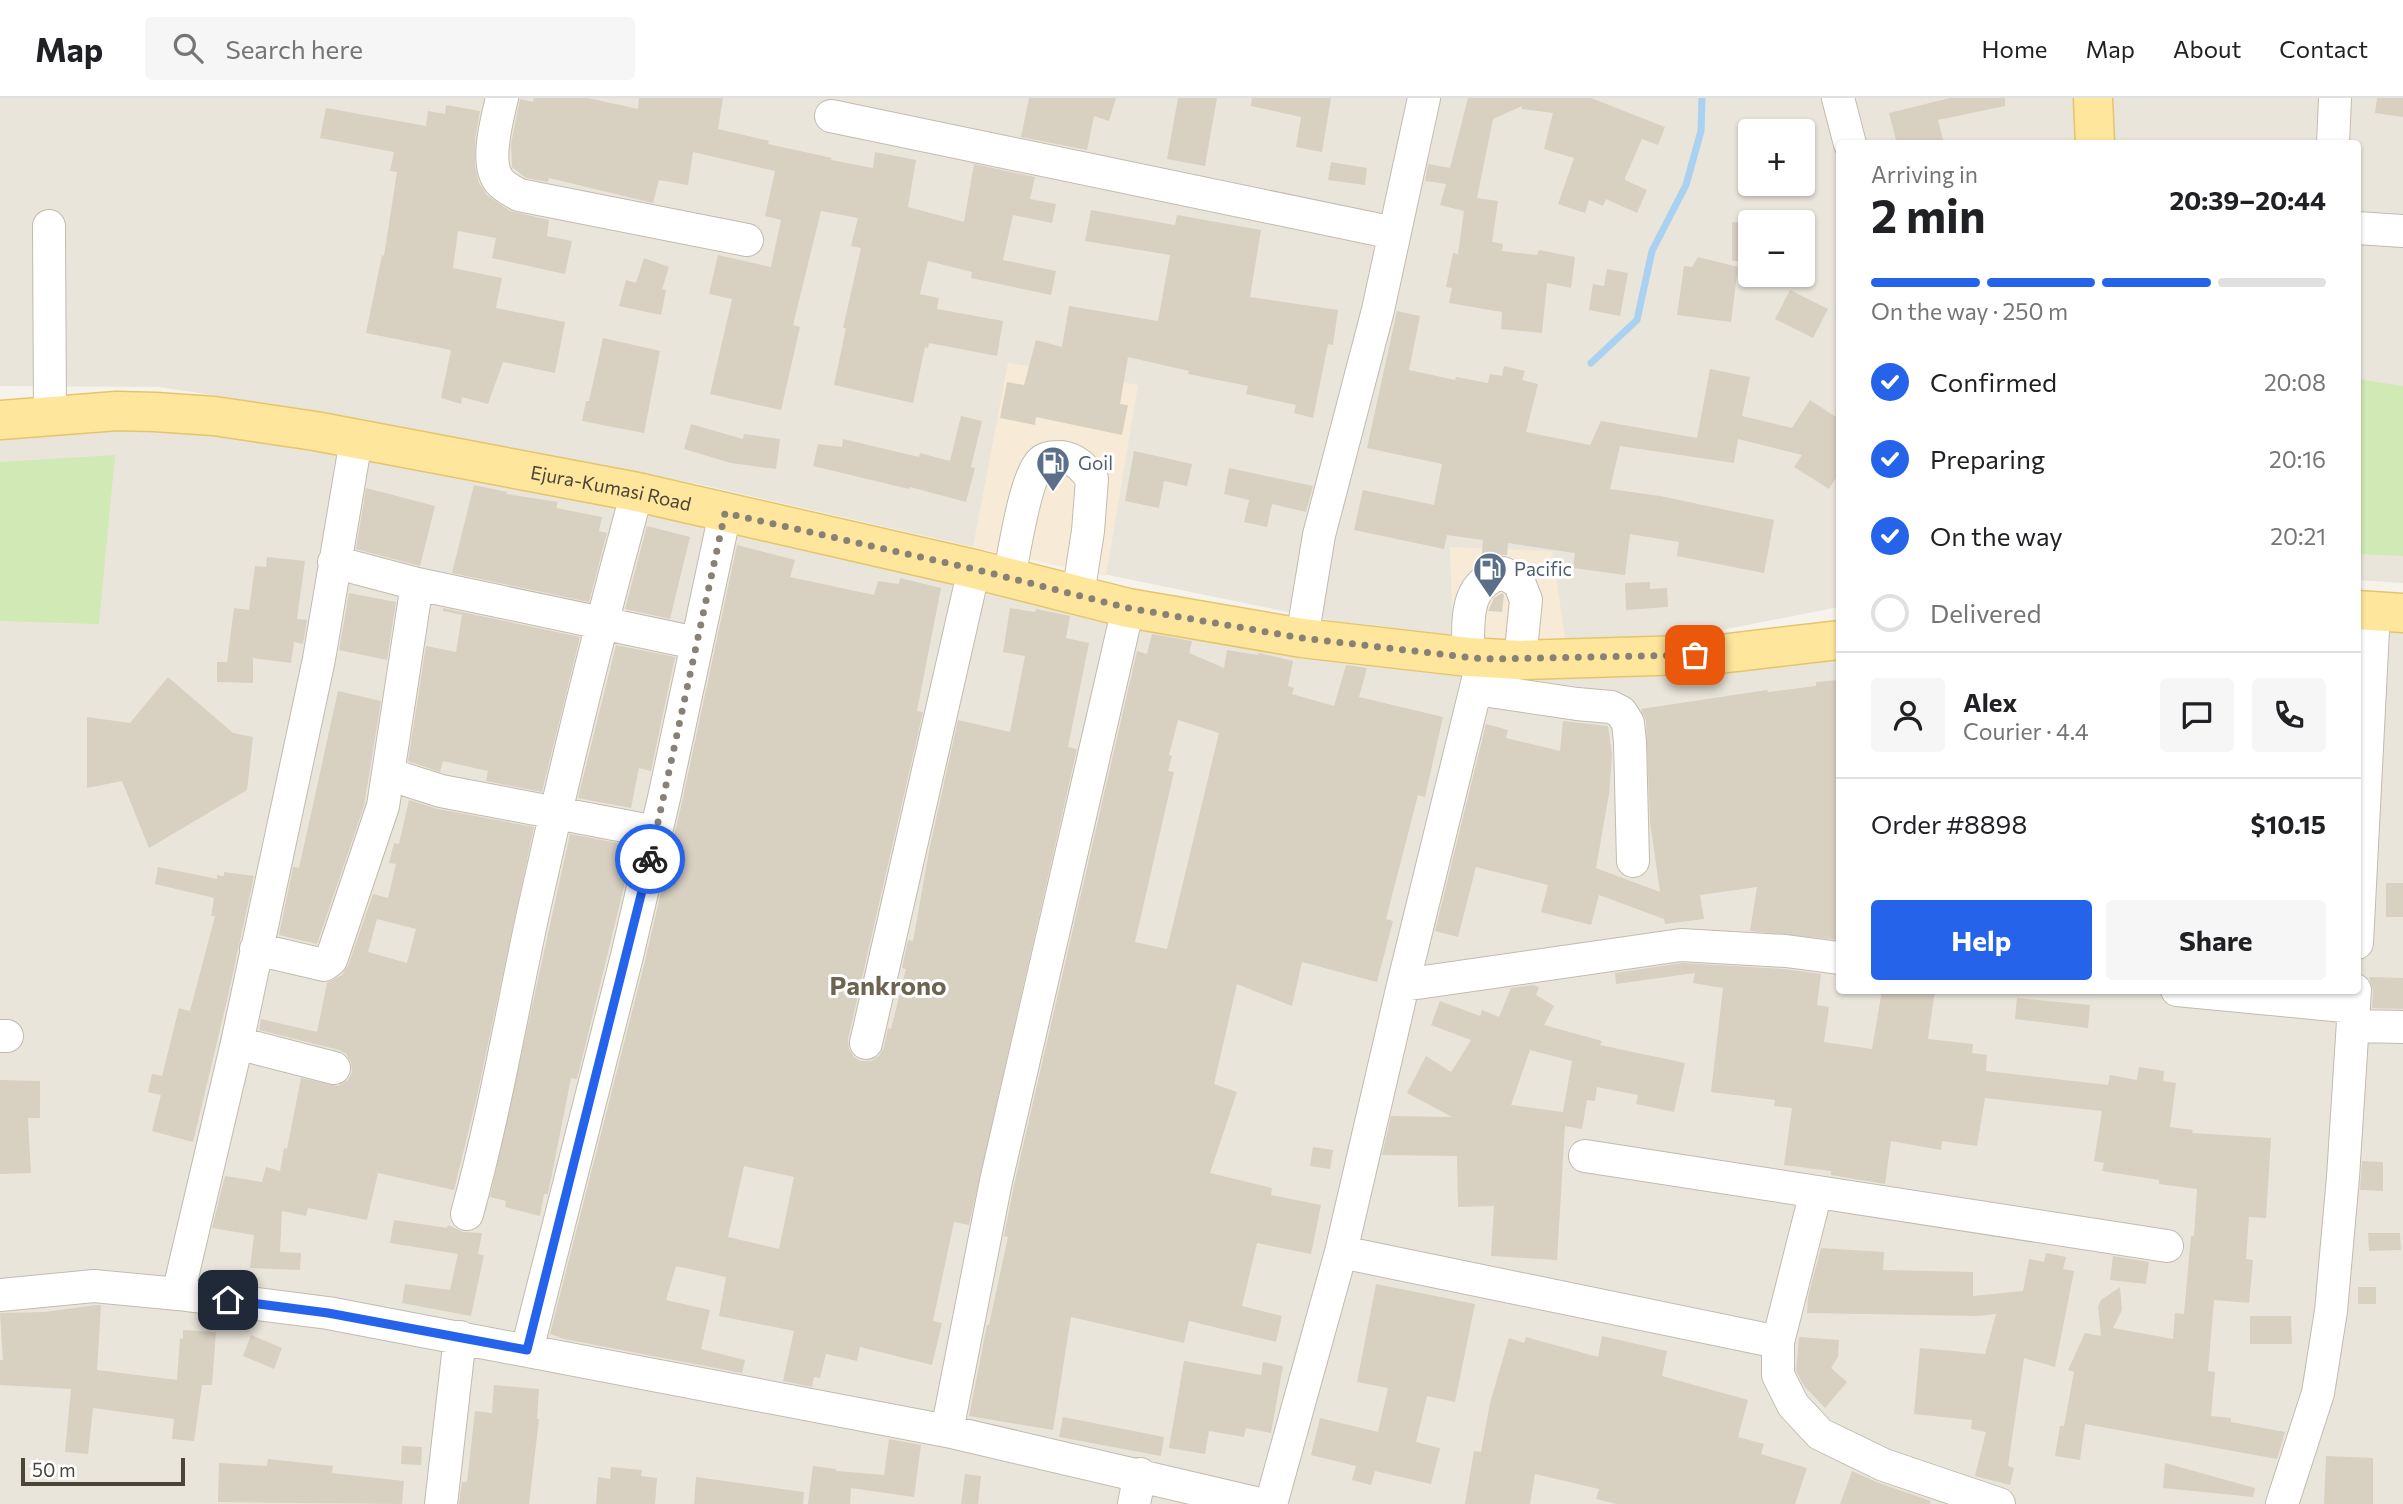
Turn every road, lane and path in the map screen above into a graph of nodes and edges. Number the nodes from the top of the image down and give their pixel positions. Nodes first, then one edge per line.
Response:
1 (502, 98) edge
2 (1424, 98) edge
3 (1838, 98) edge
4 (2094, 98) edge
5 (2335, 98) edge
6 (831, 116) dead end
7 (1849, 140) edge
8 (2095, 140) edge
9 (2333, 140) edge
10 (49, 226) dead end
11 (2361, 228) edge
12 (2403, 231) edge
13 (1394, 233) junction
14 (747, 240) dead end
15 (50, 415) junction
16 (0, 420) edge
17 (356, 440) junction
18 (637, 492) junction
19 (725, 513) junction
20 (334, 562) junction
21 (992, 574) junction
22 (417, 584) junction
23 (1077, 595) junction
24 (1128, 608) junction
25 (2378, 611) edge
26 (601, 622) junction
27 (1302, 638) junction
28 (1836, 640) edge
29 (696, 643) junction
30 (1520, 660) junction
31 (1476, 668) junction
32 (388, 774) junction
33 (556, 814) junction
34 (656, 832) junction
35 (1633, 861) dead end
36 (2361, 880) edge
37 (256, 949) junction
38 (1836, 958) edge
39 (1403, 985) junction
40 (2216, 994) edge
41 (2354, 1008) edge
42 (2403, 1027) edge
43 (866, 1043) dead end
44 (237, 1044) junction
45 (334, 1068) dead end
46 (1585, 1156) dead end
47 (1816, 1192) junction
48 (467, 1213) dead end
49 (2167, 1246) dead end
50 (1341, 1252) junction
51 (178, 1294) junction
52 (0, 1295) edge
53 (460, 1336) junction
54 (1778, 1342) junction
55 (527, 1350) junction
56 (947, 1431) junction
57 (1137, 1489) edge
58 (441, 1504) edge
59 (1260, 1504) edge
60 (1271, 1504) edge
61 (1999, 1504) edge
62 (2282, 1504) edge

1 - 14 street
2 - 13 street
3 - 7 street
4 - 8 main road
5 - 9 street
6 - 13 street
10 - 15 street
11 - 12 street
13 - 27 street
15 - 16 main road, Ejura-Kumasi Road
15 - 17 main road, Ejura-Kumasi Road
17 - 18 main road, Ejura-Kumasi Road
17 - 20 street
18 - 19 main road, Ejura-Kumasi Road
18 - 26 street
19 - 21 main road, Ejura-Kumasi Road
19 - 29 street
20 - 22 street
20 - 37 street
21 - 23 main road, Ejura-Kumasi Road
21 - 23 street
21 - 43 street
22 - 26 street
22 - 32 street
23 - 24 main road, Ejura-Kumasi Road
24 - 27 main road, Ejura-Kumasi Road
24 - 56 street
25 - 36 street
26 - 29 street
26 - 33 street
27 - 31 main road, Ejura-Kumasi Road
28 - 30 main road, Ejura-Kumasi Road
29 - 34 street
30 - 31 main road, Ejura-Kumasi Road
30 - 31 street
31 - 35 street
31 - 39 street
32 - 33 street
32 - 37 street
33 - 34 street
33 - 48 street
34 - 55 street
37 - 44 street
38 - 39 street
39 - 50 street
40 - 41 street
41 - 42 street
41 - 62 street
44 - 45 street
44 - 51 street
46 - 47 street
47 - 49 street
47 - 54 street
50 - 54 street
50 - 60 street
51 - 52 street
51 - 53 street
53 - 55 street
53 - 58 street
54 - 61 street
55 - 56 street
56 - 57 street
57 - 59 street

